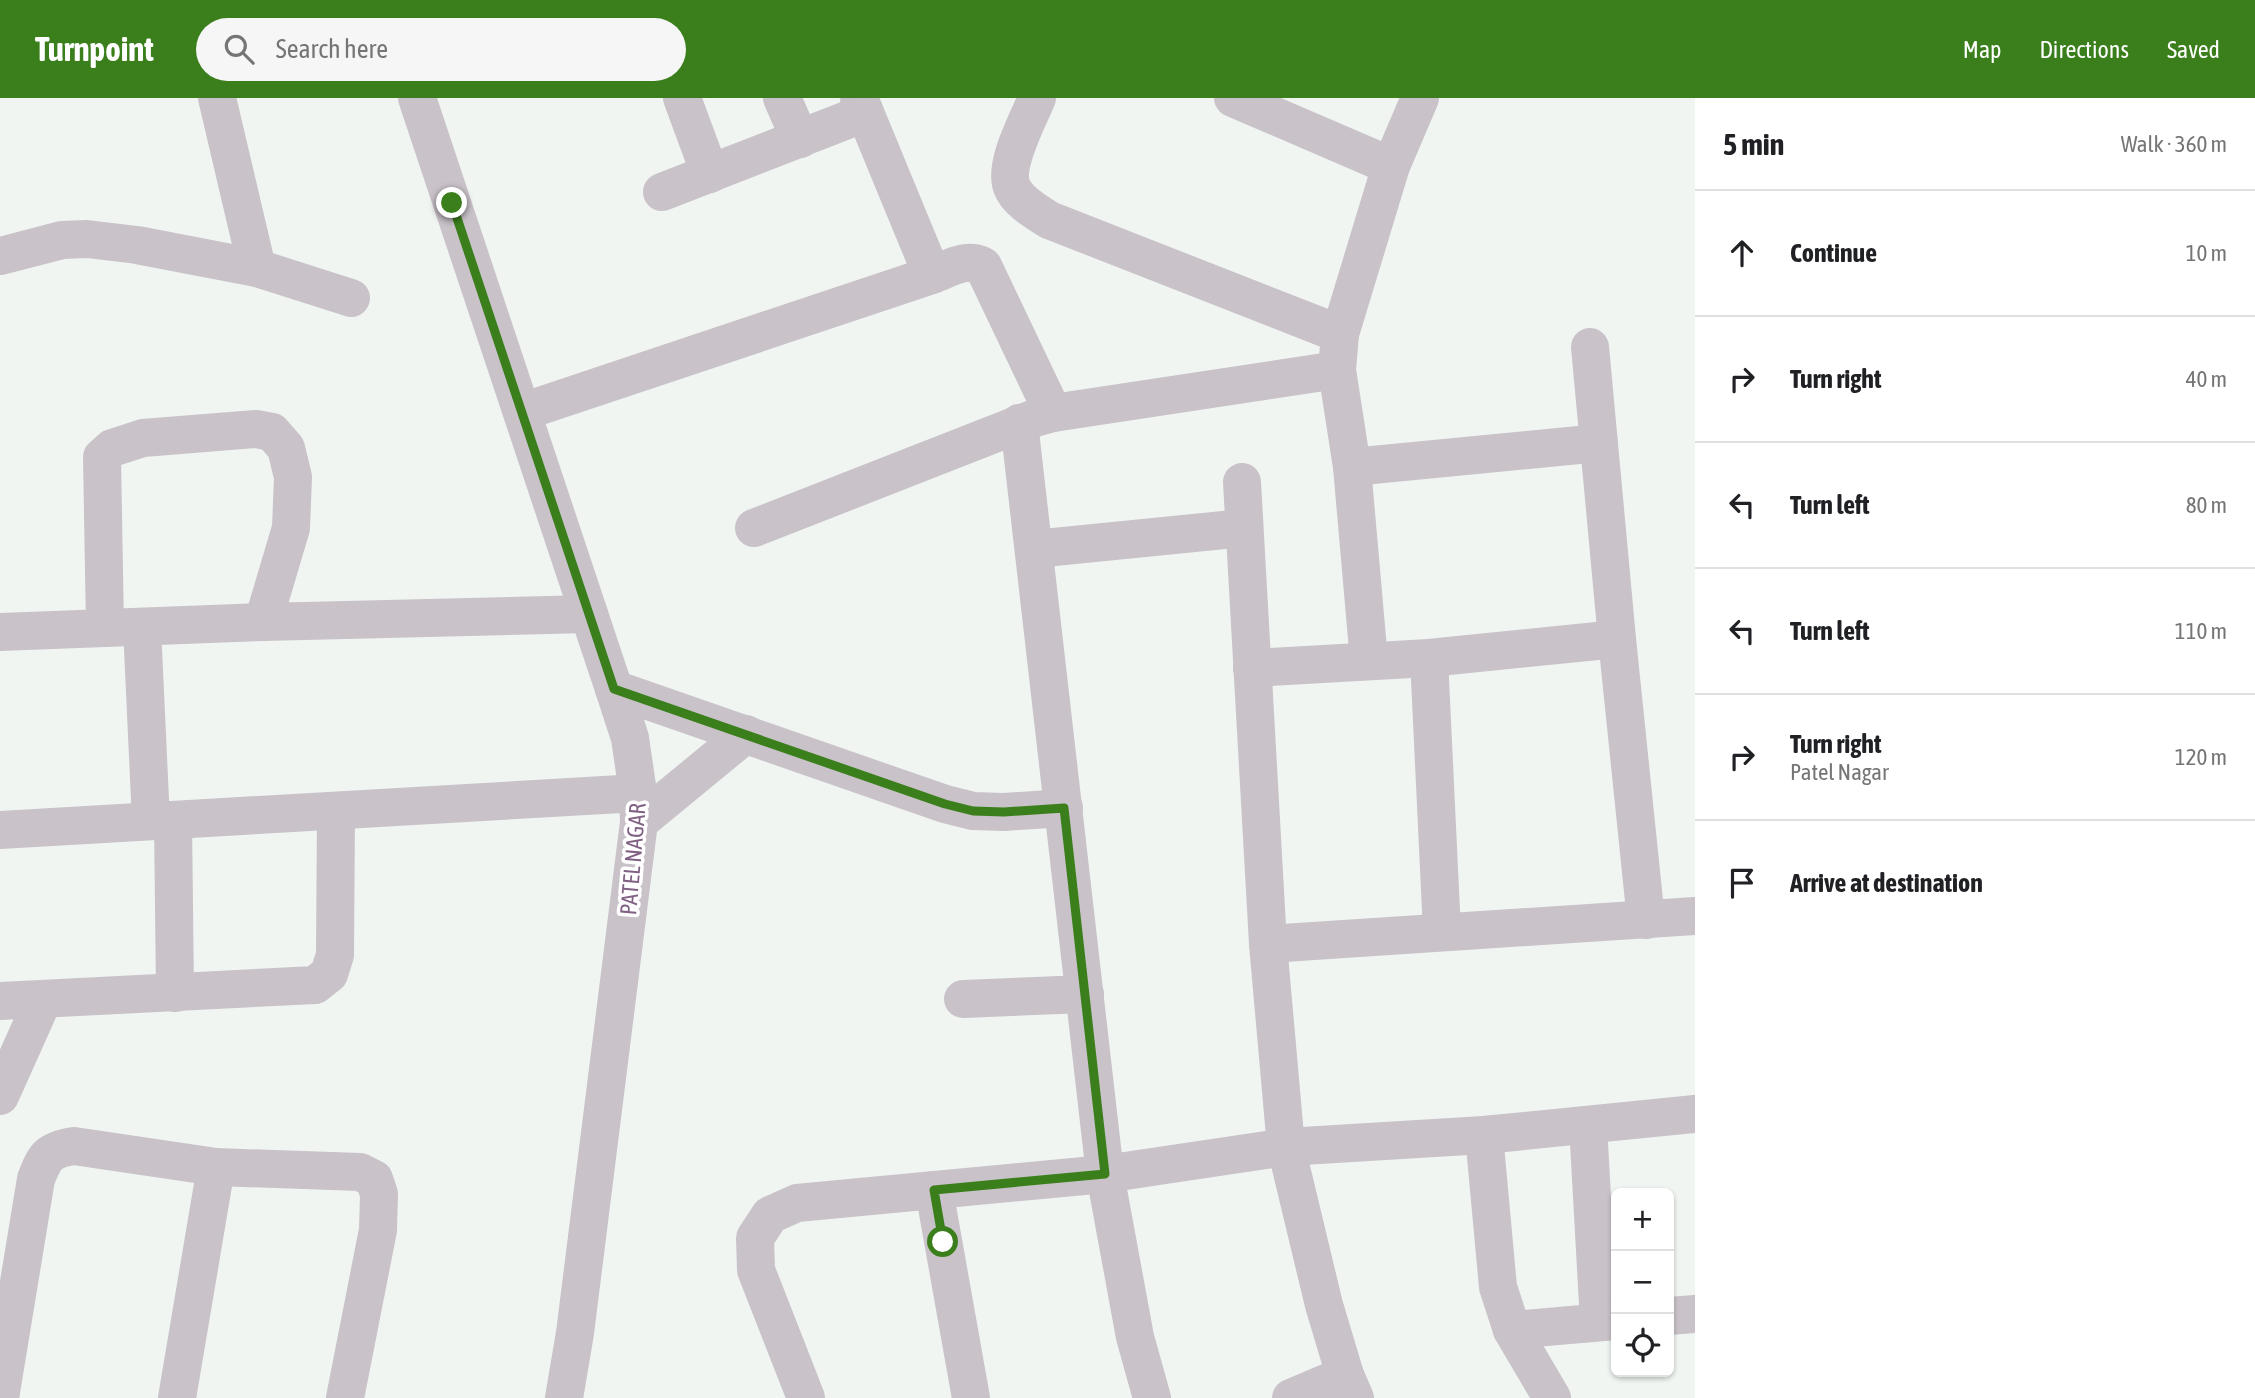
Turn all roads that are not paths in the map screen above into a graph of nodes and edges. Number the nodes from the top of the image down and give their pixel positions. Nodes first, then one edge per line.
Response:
1 (217, 98) edge
2 (417, 98) edge
3 (682, 98) edge
4 (782, 98) edge
5 (1037, 98) edge
6 (1233, 98) edge
7 (1420, 98) edge
8 (862, 106) edge
9 (800, 139) junction
10 (1391, 166) junction
11 (710, 174) junction
12 (662, 192) dead end
13 (0, 256) edge
14 (257, 268) junction
15 (932, 275) junction
16 (351, 298) dead end
17 (1590, 347) dead end
18 (1338, 352) junction
19 (522, 412) junction
20 (1036, 418) junction
21 (1599, 443) junction
22 (1352, 467) junction
23 (1241, 482) dead end
24 (754, 528) dead end
25 (1244, 528) junction
26 (1034, 550) junction
27 (589, 614) junction
28 (263, 622) junction
29 (123, 628) junction
30 (0, 632) edge
31 (1617, 639) junction
32 (1429, 658) junction
33 (1369, 661) junction
34 (1252, 668) junction
35 (614, 689) junction
36 (746, 734) junction
37 (639, 807) junction
38 (1064, 808) junction
39 (336, 811) junction
40 (162, 821) junction
41 (0, 830) edge
42 (1695, 916) edge
43 (1646, 920) junction
44 (1442, 932) junction
45 (1268, 944) junction
46 (175, 993) junction
47 (1085, 994) junction
48 (963, 999) dead end
49 (43, 1000) junction
50 (0, 1001) edge
51 (0, 1096) edge
52 (1695, 1114) edge
53 (1588, 1125) junction
54 (1484, 1135) junction
55 (1286, 1147) junction
56 (216, 1167) junction
57 (1105, 1174) junction
58 (934, 1190) junction
59 (1695, 1314) edge
60 (1674, 1316) edge
61 (1608, 1322) edge
62 (1512, 1330) junction
63 (1350, 1387) edge
64 (0, 1398) edge
65 (177, 1398) edge
66 (345, 1398) edge
67 (564, 1398) edge
68 (806, 1398) edge
69 (971, 1398) edge
70 (1152, 1398) edge
71 (1291, 1398) edge
72 (1552, 1398) edge

1 - 14 street
2 - 19 street, PATEL NAGAR
3 - 11 street
4 - 9 street
5 - 18 street
6 - 10 street
7 - 10 street
8 - 9 street
8 - 15 street
9 - 11 street
10 - 18 street
11 - 12 street
13 - 14 street
14 - 16 street
15 - 19 street
15 - 20 street
17 - 21 street
18 - 20 street
18 - 22 street
19 - 27 street, PATEL NAGAR
20 - 24 street
20 - 26 street
21 - 22 street
21 - 31 street
22 - 33 street
23 - 25 street
25 - 26 street
25 - 34 street
26 - 38 street
27 - 28 street
27 - 35 street, PATEL NAGAR
28 - 29 street
28 - 29 street
29 - 30 street
29 - 40 street
31 - 32 street
31 - 43 street
32 - 33 street
32 - 44 street
33 - 34 street
34 - 45 street
35 - 36 street
35 - 37 street, PATEL NAGAR
36 - 37 street
36 - 38 street
37 - 39 street
37 - 67 street, PATEL NAGAR
38 - 47 street
39 - 40 street
39 - 46 street
40 - 41 street
40 - 46 street
42 - 43 street
43 - 44 street
44 - 45 street
45 - 55 street
46 - 49 street
47 - 48 street
47 - 57 street
49 - 50 street
49 - 51 street
52 - 53 street
53 - 54 street
53 - 61 street
54 - 55 street
54 - 62 street
55 - 57 street
55 - 63 street
56 - 64 street
56 - 65 street
56 - 66 street
57 - 58 street
57 - 70 street
58 - 68 street
58 - 69 street
59 - 60 street
61 - 62 street
62 - 72 street
63 - 71 street

